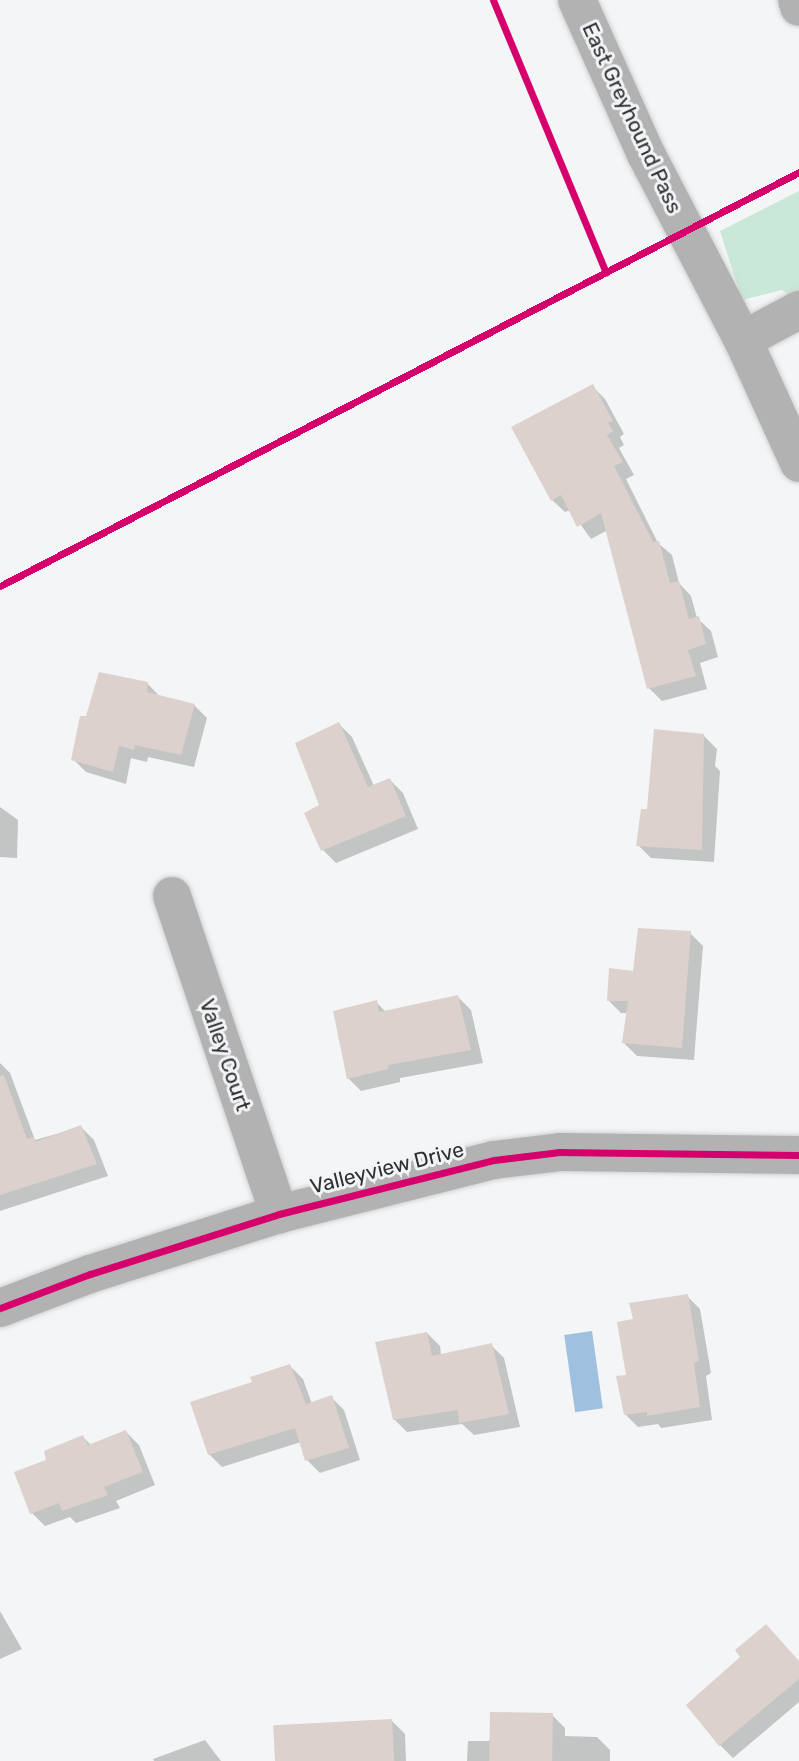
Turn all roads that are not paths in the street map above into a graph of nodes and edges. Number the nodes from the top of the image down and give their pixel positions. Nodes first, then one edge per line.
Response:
1 (577, 0) edge
2 (797, 0) edge
3 (799, 8) edge
4 (799, 310) edge
5 (743, 340) junction
6 (799, 463) edge
7 (172, 895) dead end
8 (799, 1155) edge
9 (279, 1214) junction
10 (0, 1308) edge

1 - 5 street, East Greyhound Pass
2 - 3 street
4 - 5 street
5 - 6 street, East Greyhound Pass
7 - 9 street, Valley Court
8 - 9 street, Valleyview Drive
9 - 10 street, Valleyview Drive

